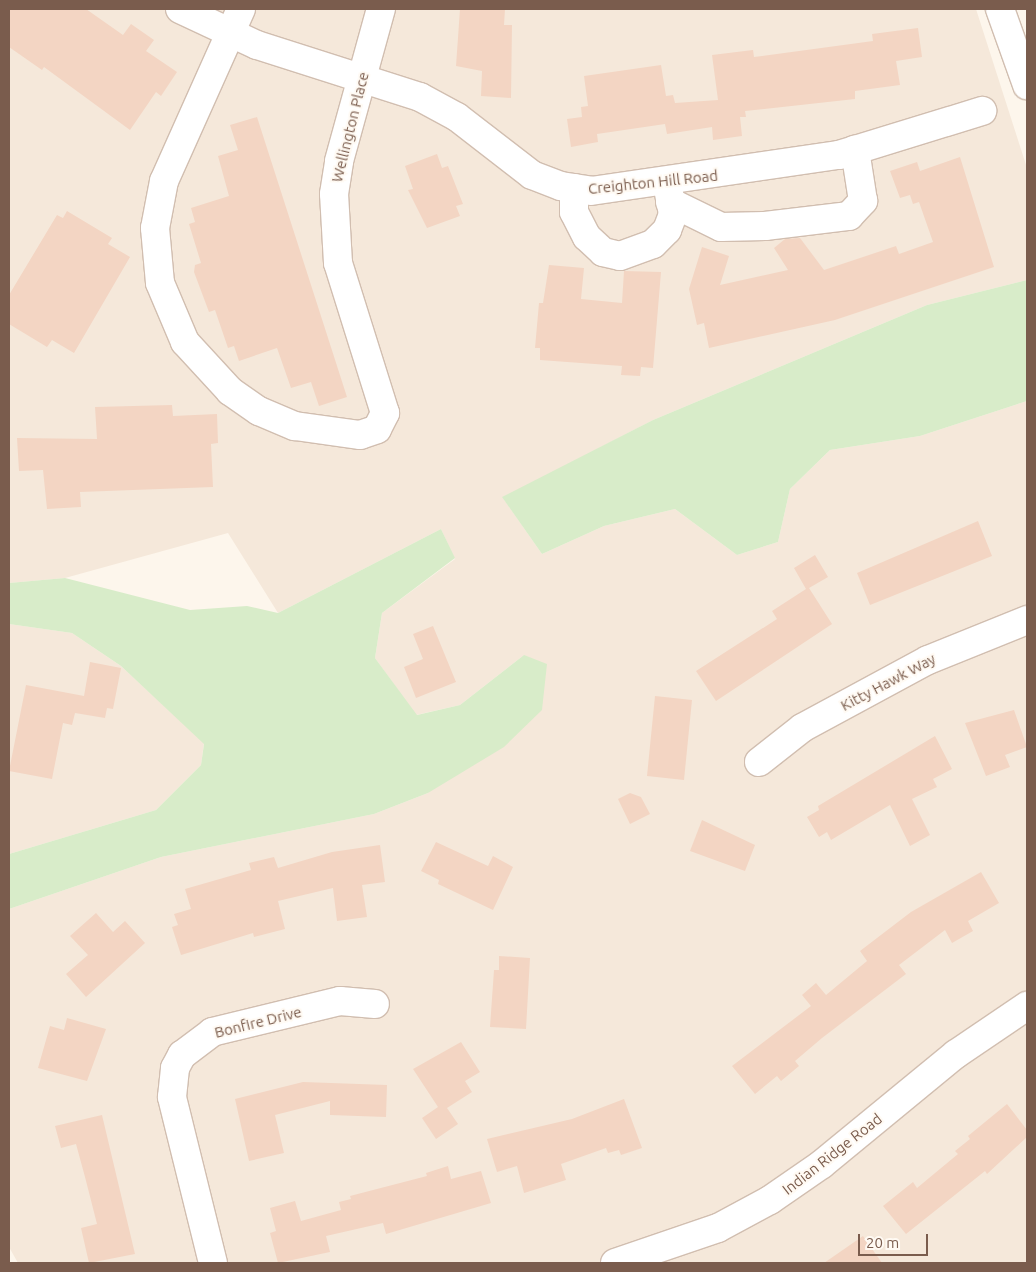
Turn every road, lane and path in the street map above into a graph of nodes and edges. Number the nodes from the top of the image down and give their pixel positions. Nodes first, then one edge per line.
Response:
1 (180, 9) edge
2 (241, 9) edge
3 (381, 9) edge
4 (1000, 9) edge
5 (229, 33) junction
6 (362, 80) junction
7 (1027, 85) edge
8 (982, 111) dead end
9 (855, 150) junction
10 (574, 188) junction
11 (669, 192) junction
12 (1027, 620) edge
13 (759, 762) dead end
14 (375, 1004) dead end
15 (1027, 1006) edge
16 (212, 1263) edge
17 (615, 1263) edge

1 - 5 street, Creighton Hill Road
2 - 5 street
3 - 6 street, Wellington Place
4 - 7 street
5 - 6 street, Creighton Hill Road
5 - 6 street, Wellington Place
6 - 10 street, Creighton Hill Road
8 - 9 street, Creighton Hill Road
9 - 11 street, Creighton Hill Road
9 - 11 street
10 - 11 street, Creighton Hill Road
10 - 11 street
12 - 13 street, Kitty Hawk Way
14 - 16 street, Bonfire Drive
15 - 17 street, Indian Ridge Road

